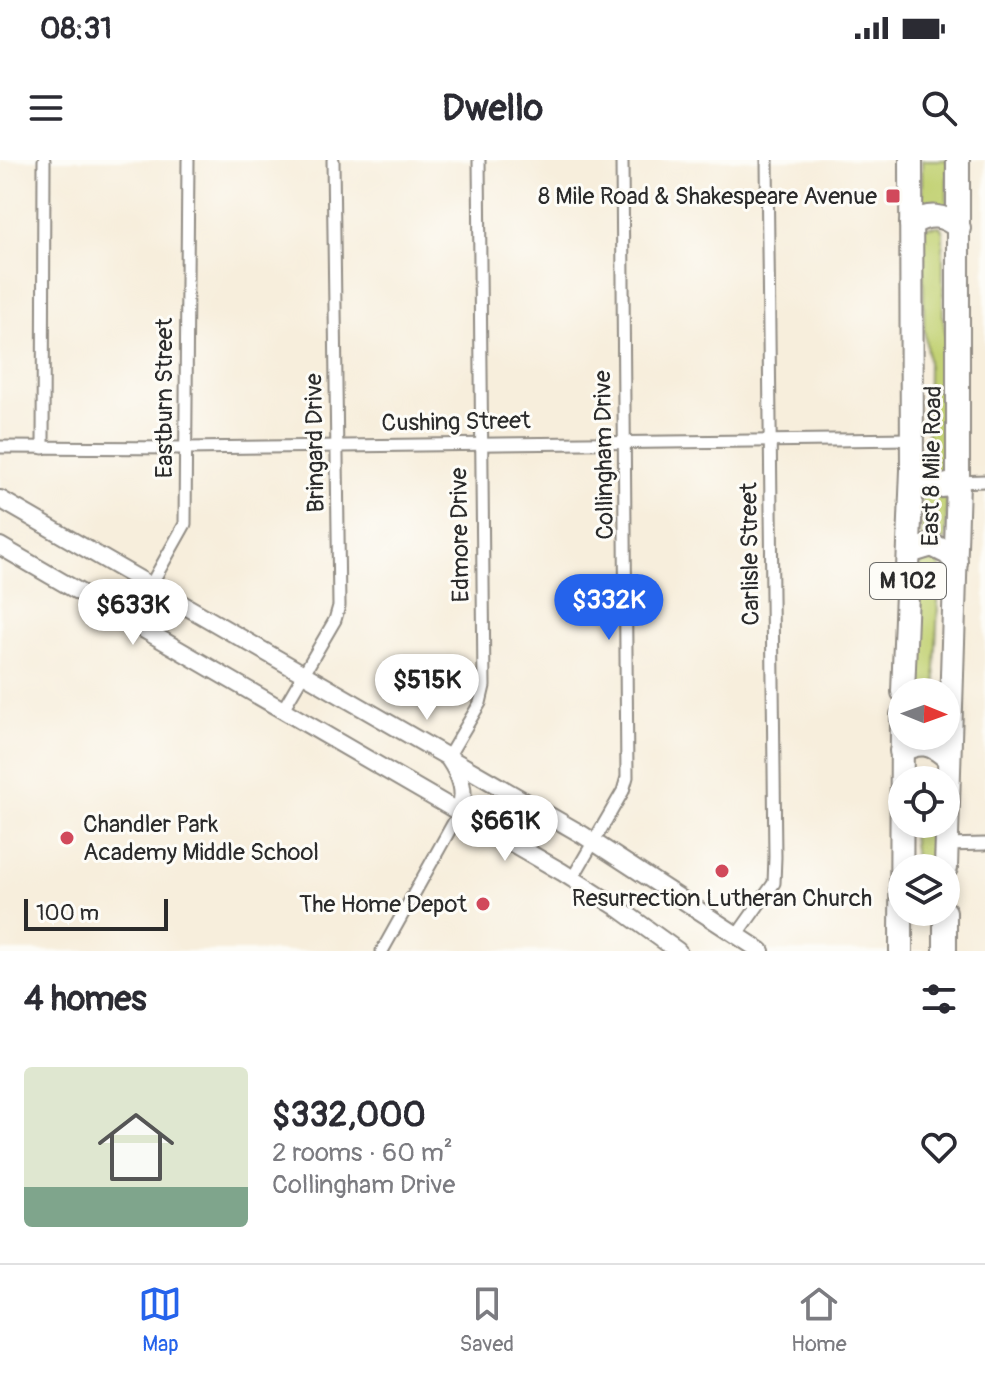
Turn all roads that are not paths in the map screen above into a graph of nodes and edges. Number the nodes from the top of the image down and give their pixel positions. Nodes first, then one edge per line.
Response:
1 (44, 160) edge
2 (188, 160) edge
3 (333, 160) edge
4 (479, 160) edge
5 (622, 160) edge
6 (767, 160) edge
7 (911, 160) edge
8 (958, 160) edge
9 (911, 224) junction
10 (959, 228) junction
11 (912, 439) junction
12 (771, 440) junction
13 (626, 442) junction
14 (481, 444) junction
15 (338, 446) junction
16 (0, 447) edge
17 (43, 448) junction
18 (186, 448) junction
19 (912, 470) junction
20 (985, 481) edge
21 (958, 482) junction
22 (0, 499) edge
23 (2, 551) edge
24 (909, 552) junction
25 (956, 562) junction
26 (152, 586) junction
27 (130, 622) junction
28 (304, 674) junction
29 (904, 678) edge
30 (282, 711) junction
31 (901, 751) joint
32 (448, 757) junction
33 (948, 758) junction
34 (459, 813) junction
35 (594, 842) junction
36 (985, 844) edge
37 (946, 845) junction
38 (946, 854) edge
39 (572, 879) junction
40 (943, 926) edge
41 (739, 941) edge
42 (905, 947) edge
43 (941, 949) edge
44 (382, 951) edge
45 (678, 951) edge
46 (761, 951) edge

1 - 17 street
2 - 18 street, Eastburn Street
3 - 15 street, Bringard Drive
4 - 14 street, Edmore Drive
5 - 13 street, Collingham Drive
6 - 12 street, Carlisle Street
7 - 9 highway, East 8 Mile Road / M 102
8 - 10 highway, East 8 Mile Road / M 102
9 - 10 highway
9 - 11 highway, East 8 Mile Road / M 102
10 - 21 highway, East 8 Mile Road / M 102
11 - 12 street, Cushing Street
11 - 19 highway, East 8 Mile Road / M 102
12 - 13 street, Cushing Street
12 - 41 street, Carlisle Street
13 - 14 street, Cushing Street
13 - 35 street, Collingham Drive
14 - 15 street, Cushing Street
14 - 32 street, Edmore Drive
15 - 18 street, Cushing Street
15 - 28 street, Bringard Drive
16 - 17 street, Cushing Street
17 - 18 street, Cushing Street
18 - 26 street, Eastburn Street
19 - 21 highway
19 - 24 highway, East 8 Mile Road / M 102
20 - 21 street
21 - 25 highway, East 8 Mile Road / M 102
22 - 26 street
23 - 27 street
24 - 25 highway
24 - 29 highway, East 8 Mile Road / M 102
25 - 33 highway, East 8 Mile Road / M 102
26 - 27 street, Eastburn Street
26 - 28 street
27 - 30 street
28 - 30 street, Bringard Drive
28 - 32 street
30 - 34 street
31 - 33 highway
31 - 42 highway
32 - 34 street
32 - 35 street
33 - 37 highway, East 8 Mile Road / M 102
34 - 39 street
34 - 44 street
35 - 39 street, Collingham Drive
35 - 41 street
36 - 37 street
37 - 38 highway, East 8 Mile Road / M 102
39 - 45 street
40 - 43 highway
41 - 46 street

